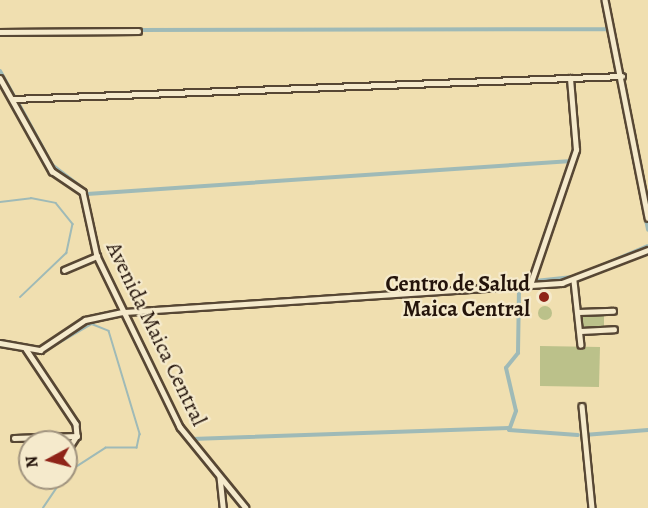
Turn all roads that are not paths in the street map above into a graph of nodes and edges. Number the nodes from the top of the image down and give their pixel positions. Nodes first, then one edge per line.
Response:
1 (605, 0) edge
2 (138, 31) dead end
3 (0, 32) edge
4 (622, 76) junction
5 (0, 78) edge
6 (570, 78) junction
7 (13, 99) junction
8 (648, 218) edge
9 (648, 250) edge
10 (97, 256) junction
11 (64, 270) dead end
12 (574, 281) junction
13 (530, 285) junction
14 (613, 311) dead end
15 (123, 312) junction
16 (579, 312) junction
17 (614, 329) dead end
18 (581, 331) junction
19 (0, 343) edge
20 (581, 345) dead end
21 (24, 347) junction
22 (582, 406) dead end
23 (75, 430) edge
24 (14, 438) dead end
25 (18, 438) edge
26 (220, 477) junction
27 (223, 508) edge
28 (246, 508) edge
29 (592, 508) edge

1 - 4 street
2 - 3 street
4 - 6 street
4 - 8 street
5 - 7 street, Avenida Maica Central
6 - 7 street
6 - 13 street
7 - 10 street, Avenida Maica Central
9 - 12 street
10 - 11 street
10 - 15 street, Avenida Maica Central
12 - 13 street
12 - 16 street
13 - 15 street
14 - 16 street
15 - 21 street
15 - 26 street, Avenida Maica Central
16 - 18 street
17 - 18 street
18 - 20 street
19 - 21 street
21 - 23 street
22 - 29 street
24 - 25 street
26 - 27 street
26 - 28 street, Avenida Maica Central

